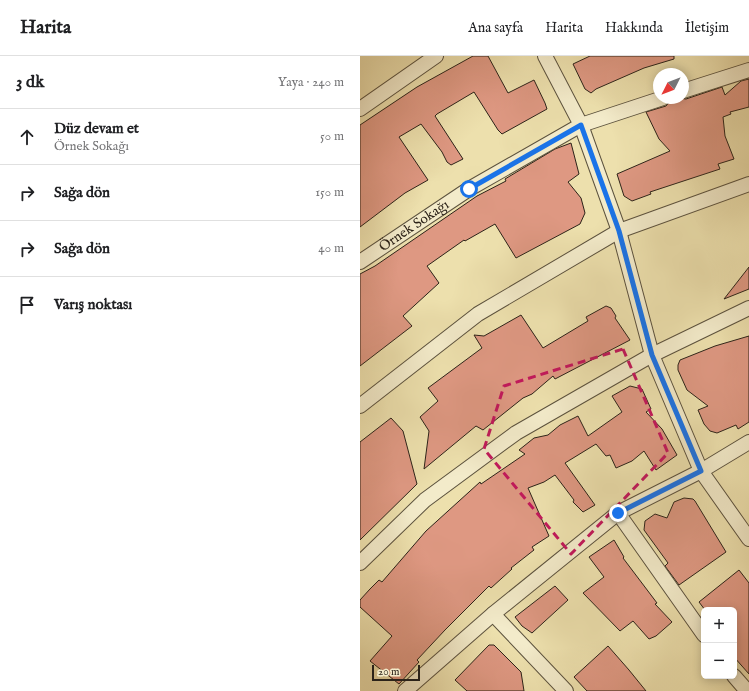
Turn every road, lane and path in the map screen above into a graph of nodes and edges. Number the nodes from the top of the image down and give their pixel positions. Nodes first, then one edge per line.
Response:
1 (436, 56) edge
2 (545, 56) edge
3 (749, 70) edge
4 (689, 90) edge
5 (653, 101) edge
6 (360, 109) edge
7 (581, 125) junction
8 (749, 184) edge
9 (619, 231) junction
10 (360, 262) edge
11 (749, 308) edge
12 (652, 355) junction
13 (360, 406) edge
14 (749, 442) edge
15 (701, 471) junction
16 (618, 513) junction
17 (749, 539) edge
18 (360, 563) edge
19 (493, 614) junction
20 (701, 631) edge
21 (737, 679) edge
22 (405, 691) edge
23 (566, 691) edge
24 (747, 691) edge

1 - 6 street
2 - 7 street
3 - 4 street
5 - 7 street, Örnek Sokağı
7 - 9 street
7 - 10 street, Örnek Sokağı
8 - 9 street
9 - 12 street
9 - 13 street
11 - 12 street
12 - 15 street
12 - 18 street
14 - 15 street
15 - 16 street
15 - 17 street
16 - 19 street
16 - 20 street
19 - 22 street
19 - 23 street
21 - 24 street

